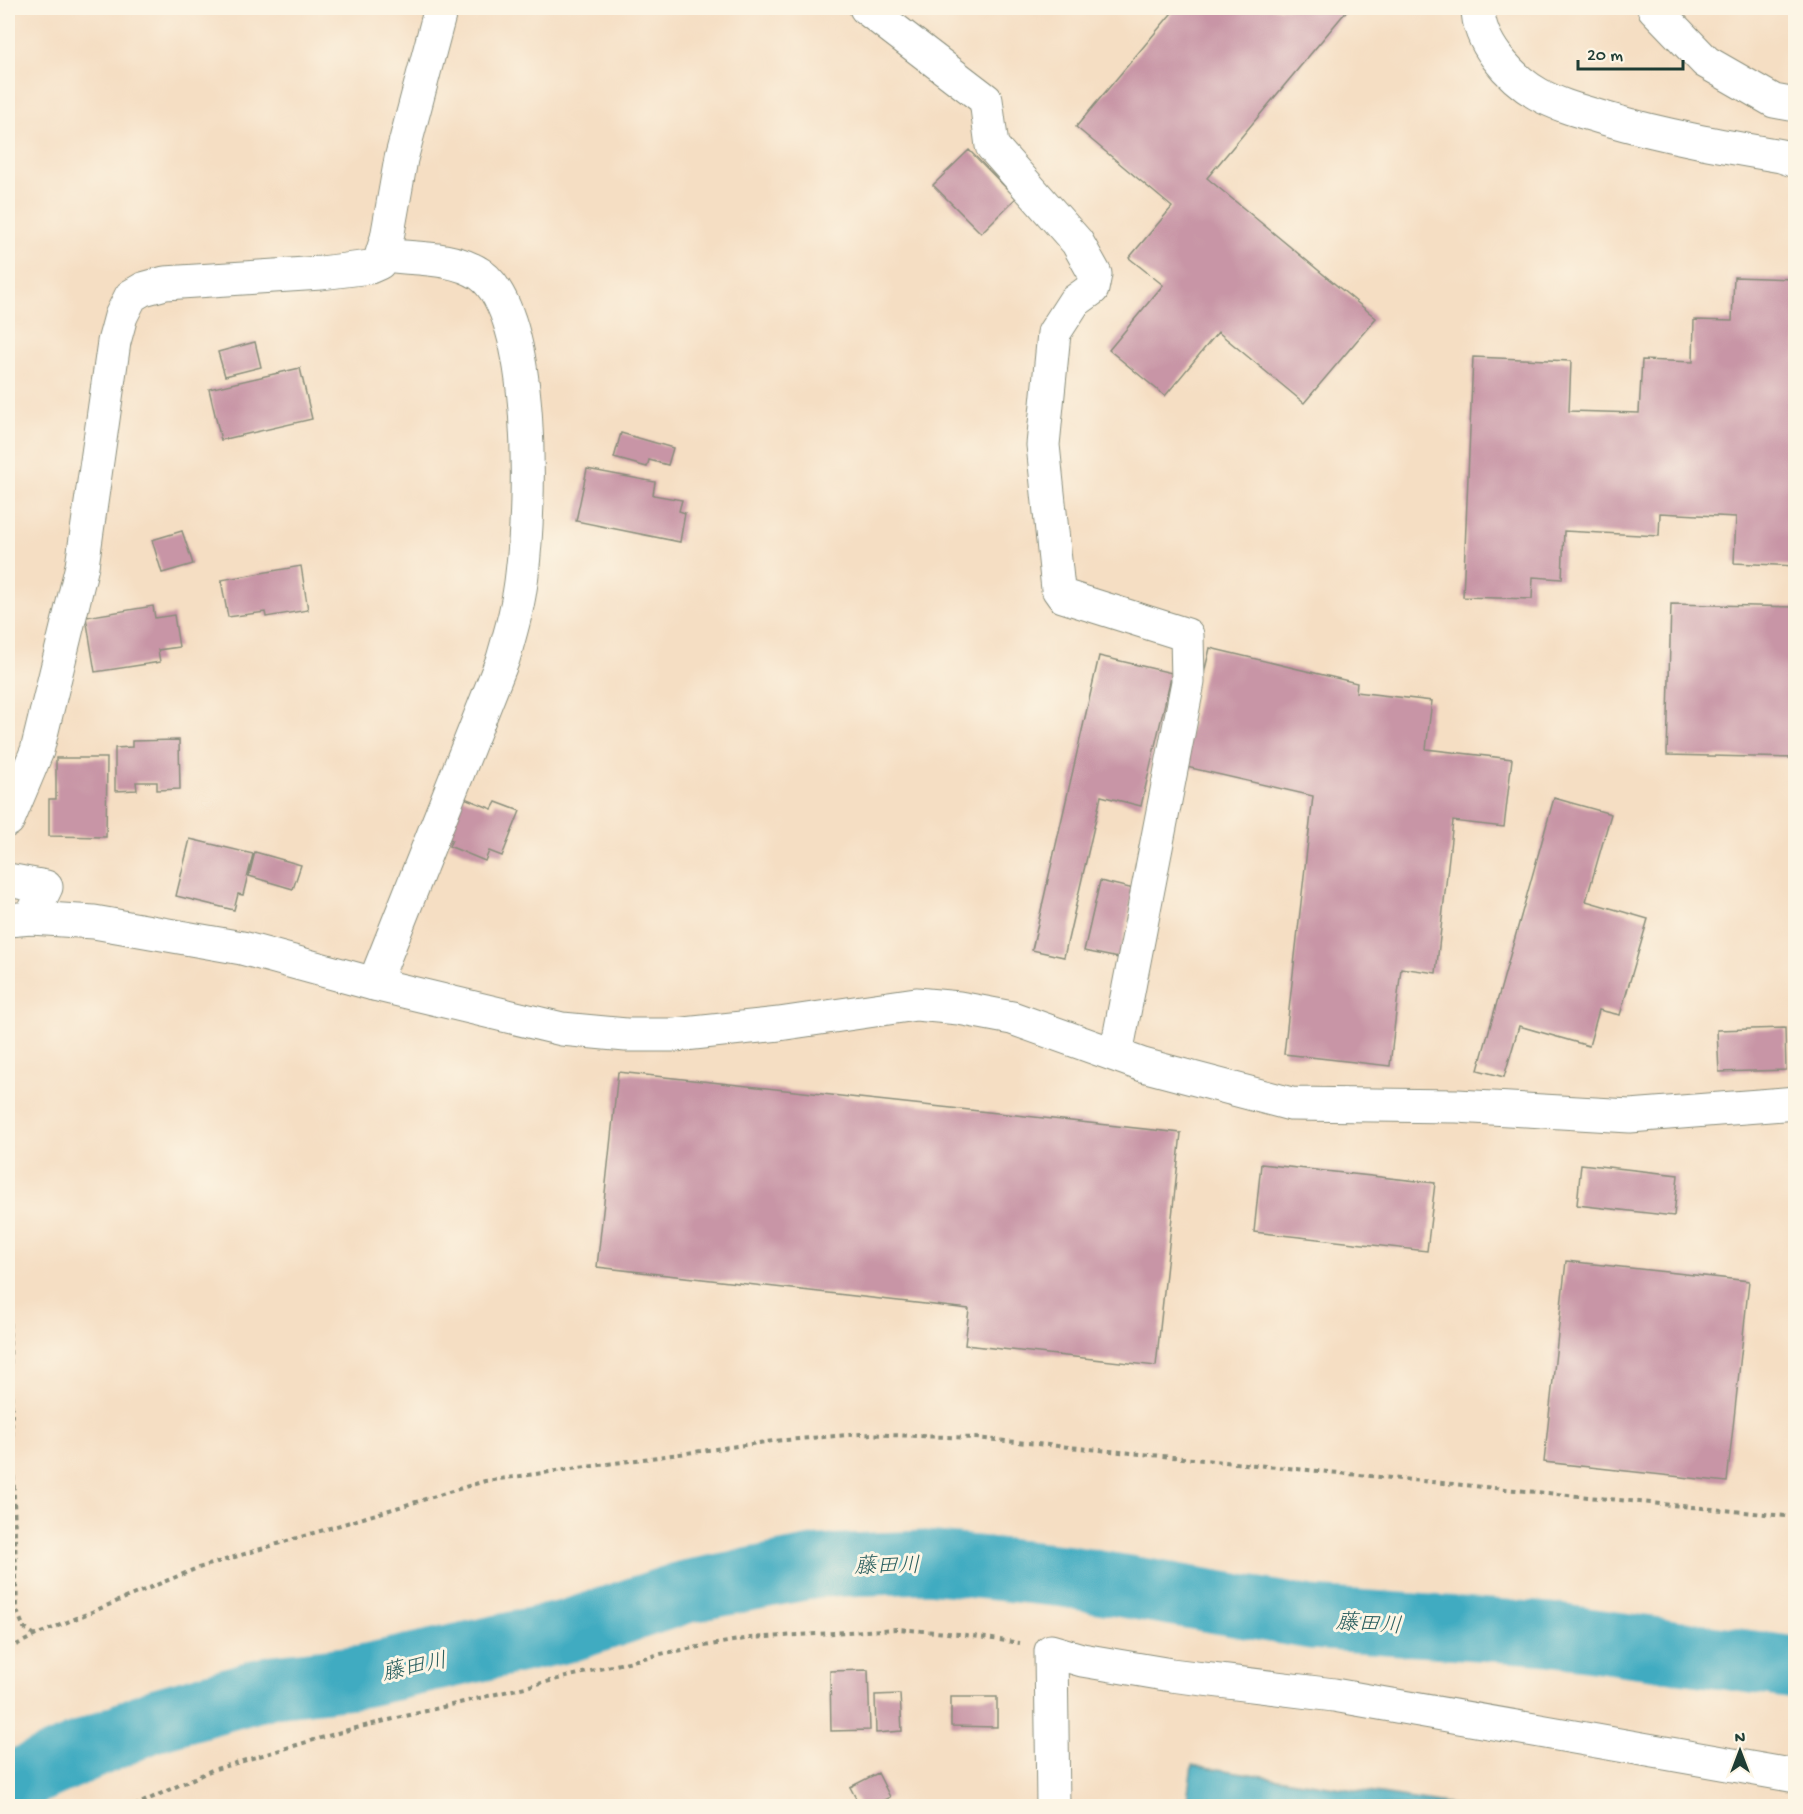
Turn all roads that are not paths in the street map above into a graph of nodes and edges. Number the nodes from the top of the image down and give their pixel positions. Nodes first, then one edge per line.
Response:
1 (441, 8) edge
2 (866, 8) edge
3 (1478, 8) edge
4 (1654, 8) edge
5 (1796, 105) edge
6 (1796, 161) edge
7 (382, 255) junction
8 (8, 820) edge
9 (8, 880) edge
10 (20, 919) edge
11 (374, 984) junction
12 (1116, 1054) junction
13 (1796, 1103) edge
14 (1796, 1776) edge
15 (1053, 1806) edge

1 - 7 street
2 - 12 street
3 - 6 street
4 - 5 street
7 - 8 street
7 - 11 street
9 - 10 street
10 - 11 street
11 - 12 street
12 - 13 street
14 - 15 street

